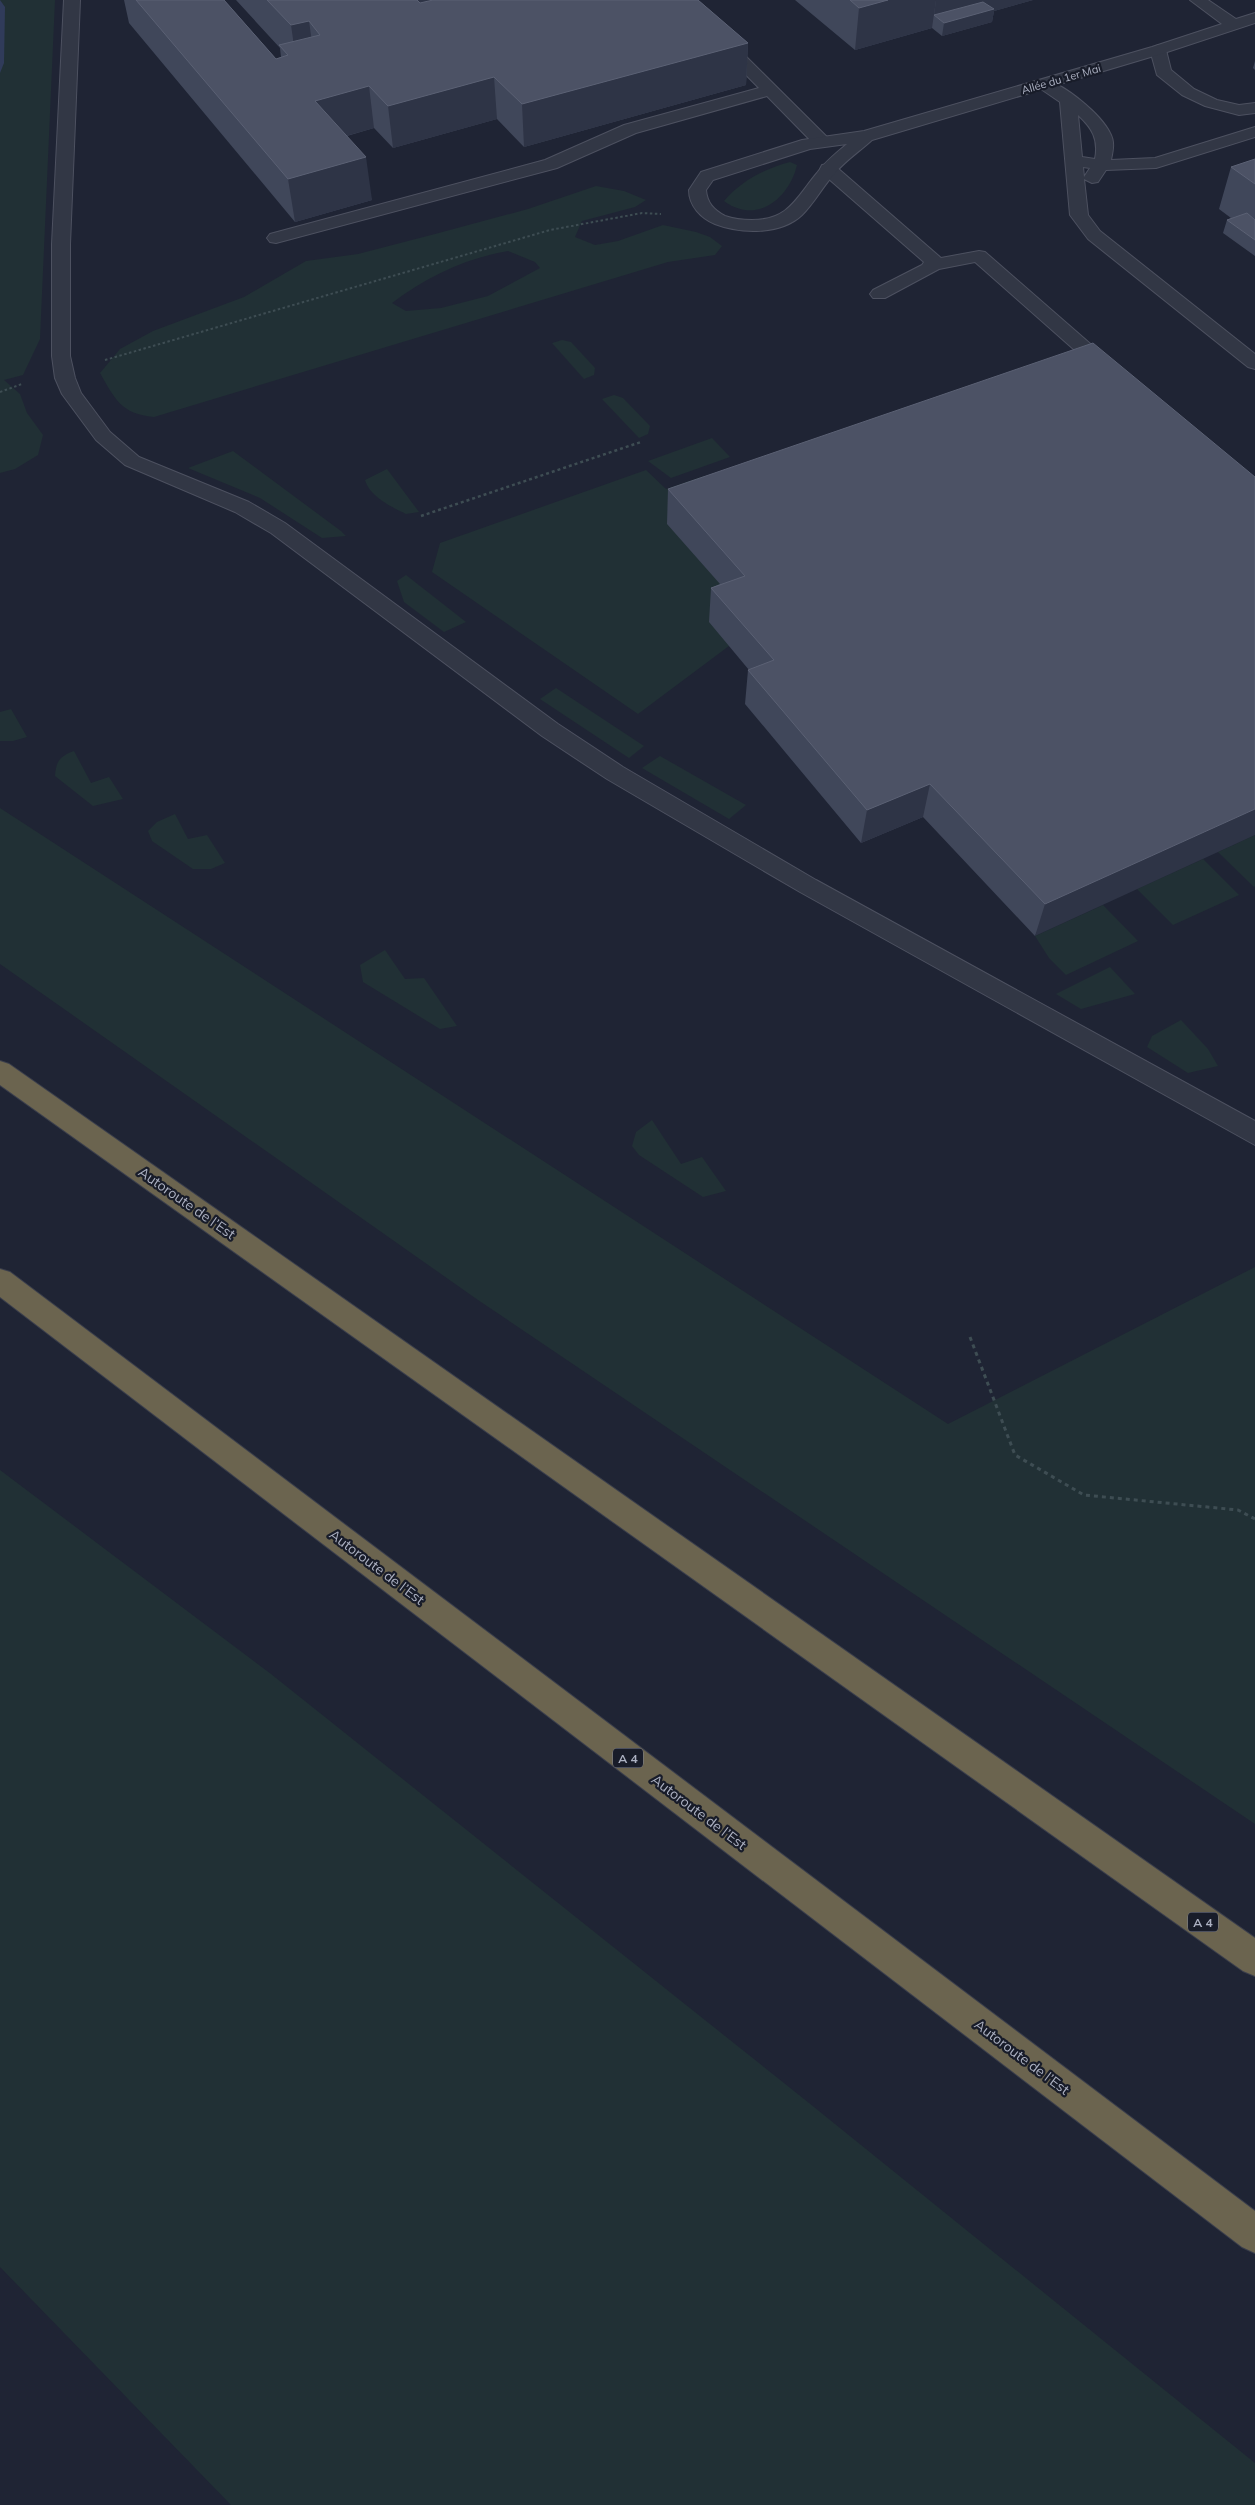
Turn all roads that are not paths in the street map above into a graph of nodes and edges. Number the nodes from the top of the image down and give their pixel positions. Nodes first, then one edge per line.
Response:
1 (72, 0) edge
2 (680, 0) edge
3 (1198, 0) edge
4 (1255, 18) edge
5 (1234, 24) junction
6 (1158, 50) junction
7 (1044, 84) junction
8 (771, 90) junction
9 (1068, 101) junction
10 (1255, 108) edge
11 (1255, 132) edge
12 (866, 136) junction
13 (822, 142) junction
14 (1074, 161) junction
15 (1103, 165) junction
16 (828, 169) junction
17 (1078, 194) junction
18 (276, 238) dead end
19 (934, 265) junction
20 (879, 294) dead end
21 (1255, 364) edge
22 (1128, 387) edge
23 (0, 1071) edge
24 (1255, 1134) edge
25 (0, 1281) edge
26 (1255, 1959) edge
27 (1255, 2234) edge

1 - 24 street
2 - 8 street
3 - 5 street
4 - 5 street, Allée du 1er Mai
5 - 6 street, Allée du 1er Mai
6 - 7 street, Allée du 1er Mai
6 - 10 street
7 - 9 street
7 - 12 street, Allée du 1er Mai
8 - 13 street
8 - 18 street
9 - 14 street
9 - 15 street
11 - 15 street
12 - 13 street, Allée du 1er Mai
12 - 16 street, Allée du 1er Mai
13 - 16 street, Allée du 1er Mai
14 - 15 street
14 - 17 street
15 - 17 street
16 - 19 street
17 - 21 street
19 - 20 street
19 - 22 street
23 - 26 highway, Autoroute de l’Est / A 4
25 - 27 highway, Autoroute de l’Est / A 4

